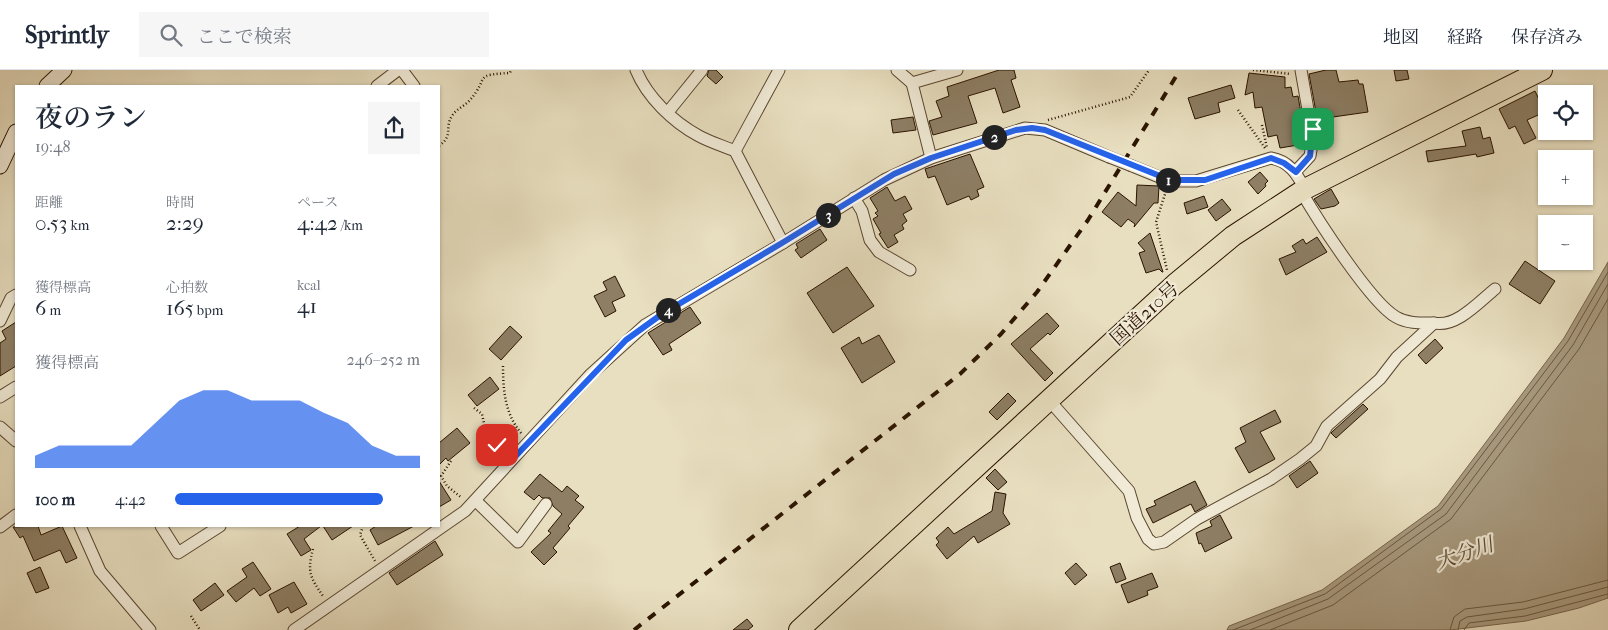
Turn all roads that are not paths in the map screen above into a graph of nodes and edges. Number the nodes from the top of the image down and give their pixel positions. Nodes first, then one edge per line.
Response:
1 (64, 70) edge
2 (398, 70) edge
3 (402, 70) edge
4 (636, 70) edge
5 (702, 70) edge
6 (779, 70) edge
7 (956, 70) edge
8 (1542, 70) edge
9 (900, 71) edge
10 (938, 72) edge
11 (1301, 72) edge
12 (912, 83) junction
13 (48, 85) edge
14 (378, 85) edge
15 (413, 85) edge
16 (668, 112) junction
17 (15, 134) edge
18 (735, 151) junction
19 (931, 158) junction
20 (0, 166) edge
21 (1301, 184) junction
22 (854, 198) junction
23 (782, 243) junction
24 (910, 270) dead end
25 (1495, 289) dead end
26 (15, 296) edge
27 (0, 321) edge
28 (1434, 323) junction
29 (15, 388) edge
30 (0, 397) edge
31 (1049, 400) junction
32 (0, 426) edge
33 (15, 440) edge
34 (476, 502) junction
35 (546, 504) dead end
36 (15, 516) edge
37 (0, 527) edge
38 (80, 527) edge
39 (162, 527) edge
40 (218, 527) edge
41 (150, 630) edge
42 (294, 630) edge
43 (799, 630) edge

1 - 13 street
2 - 14 street
3 - 15 street
4 - 16 street
5 - 16 street
6 - 18 street
7 - 10 street
8 - 21 highway, 国道210号
9 - 12 street
10 - 12 street
11 - 21 street
12 - 19 street
16 - 18 street
17 - 20 street
18 - 23 street
19 - 21 street, bridge
19 - 22 street
21 - 28 street
21 - 31 highway, 国道210号
22 - 23 street
22 - 24 street
23 - 34 street
25 - 28 street
26 - 27 street
28 - 31 street
29 - 30 street
31 - 43 highway, 国道210号
32 - 33 street
34 - 35 street
34 - 42 street
36 - 37 street
38 - 41 street
39 - 40 street

